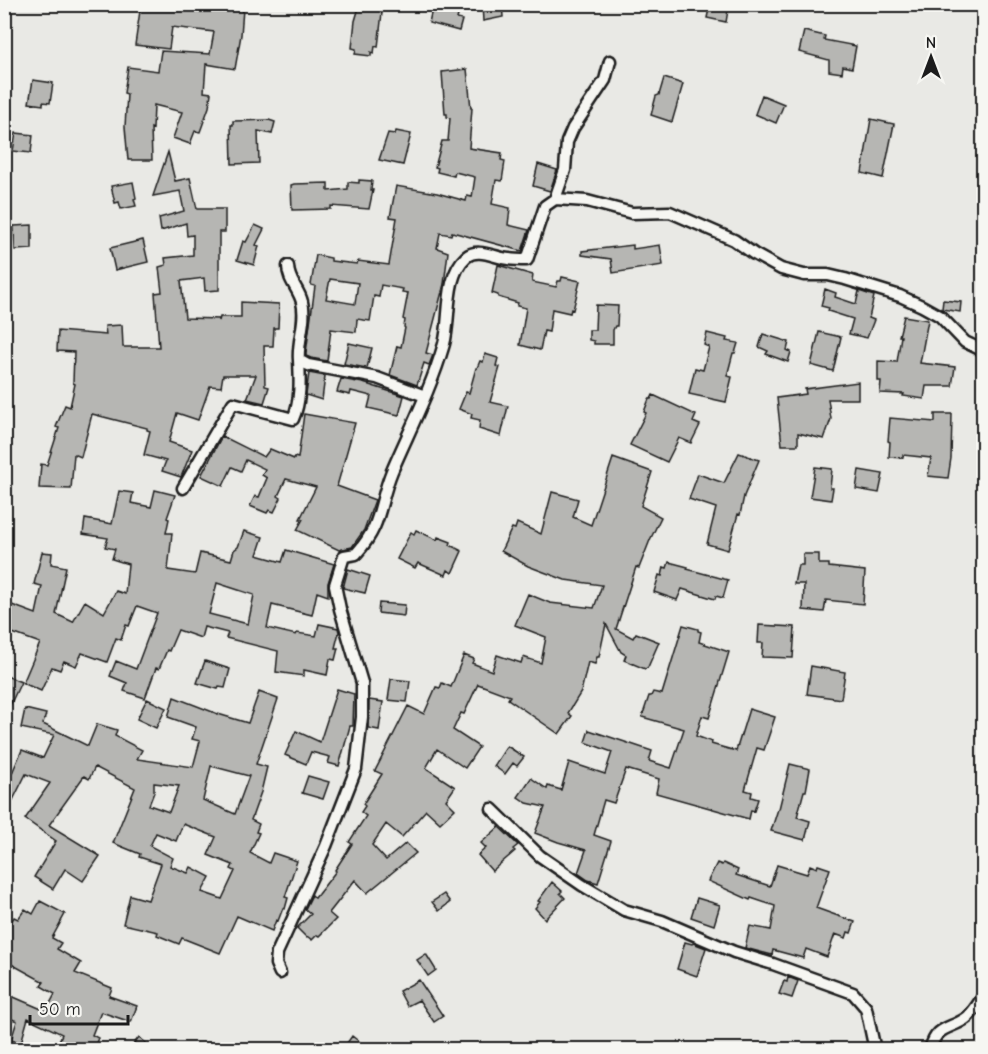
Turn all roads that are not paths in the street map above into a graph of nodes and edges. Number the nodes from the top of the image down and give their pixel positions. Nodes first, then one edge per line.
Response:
1 (610, 61) dead end
2 (555, 199) junction
3 (288, 266) dead end
4 (984, 351) edge
5 (298, 360) junction
6 (425, 396) junction
7 (183, 488) dead end
8 (492, 809) dead end
9 (280, 973) dead end
10 (984, 996) edge
11 (875, 1050) edge
12 (930, 1050) edge

1 - 2 street
2 - 4 street
2 - 6 street
3 - 5 street
5 - 6 street
5 - 7 street
6 - 9 street
8 - 11 street
10 - 12 street

